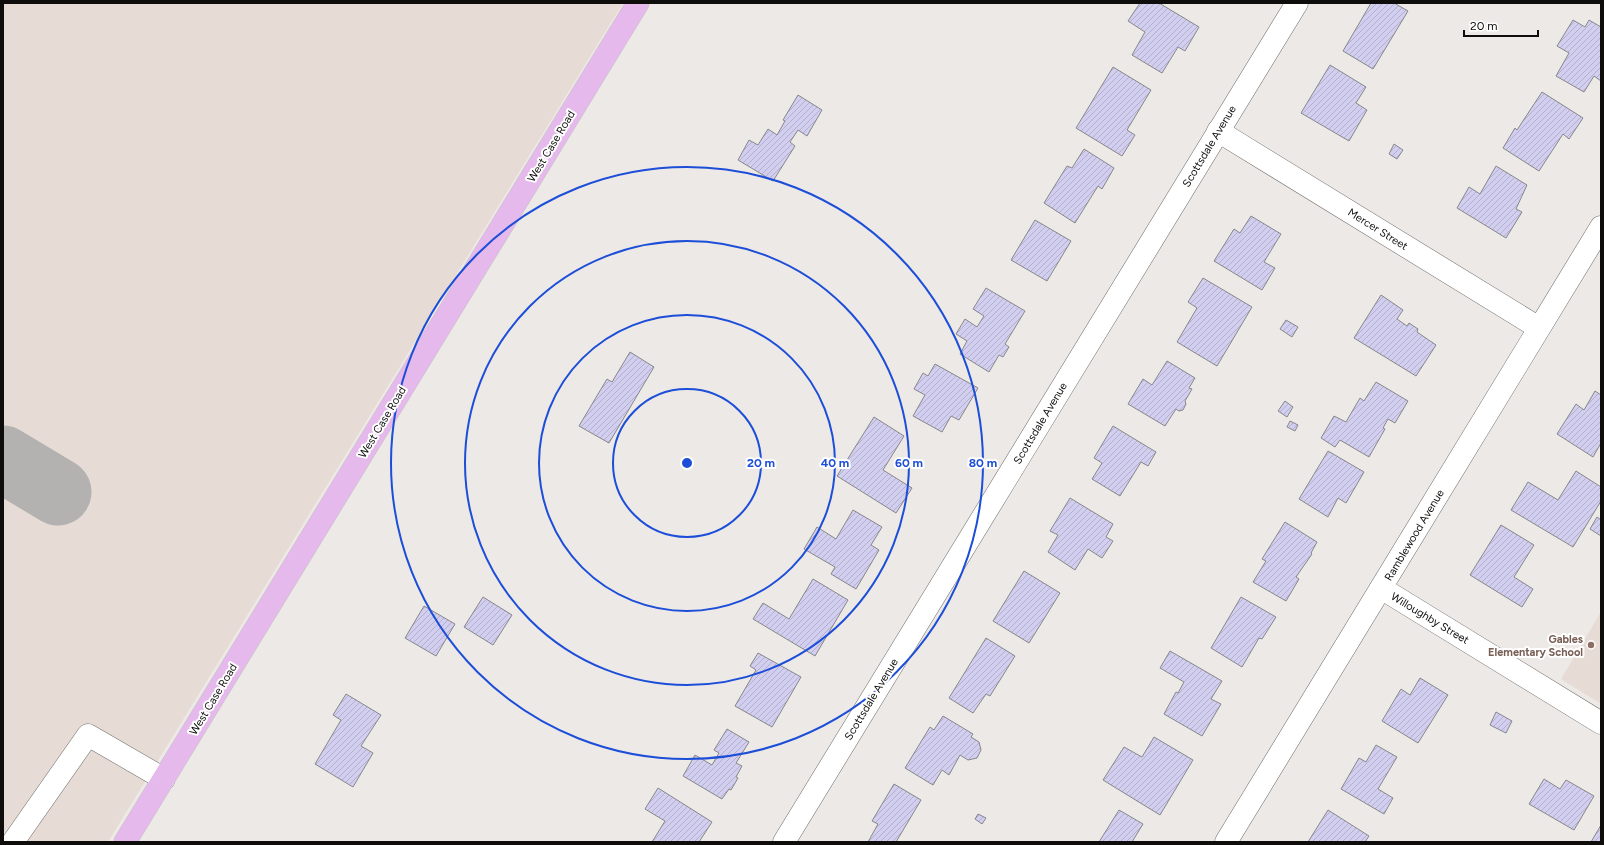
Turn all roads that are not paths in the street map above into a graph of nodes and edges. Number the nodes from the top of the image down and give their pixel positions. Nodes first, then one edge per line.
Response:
1 (638, 3) edge
2 (1297, 3) edge
3 (1218, 131) junction
4 (1601, 227) edge
5 (1538, 328) junction
6 (1381, 588) junction
7 (1601, 723) edge
8 (164, 779) junction
9 (13, 842) edge
10 (125, 842) edge
11 (784, 842) edge
12 (1226, 842) edge

1 - 8 main road, West Case Road
2 - 3 street, Scottsdale Avenue
3 - 5 street, Mercer Street
3 - 11 street, Scottsdale Avenue
4 - 5 street, Ramblewood Avenue
5 - 6 street, Ramblewood Avenue
6 - 7 street, Willoughby Street
6 - 12 street, Ramblewood Avenue
8 - 9 street
8 - 10 main road, West Case Road

